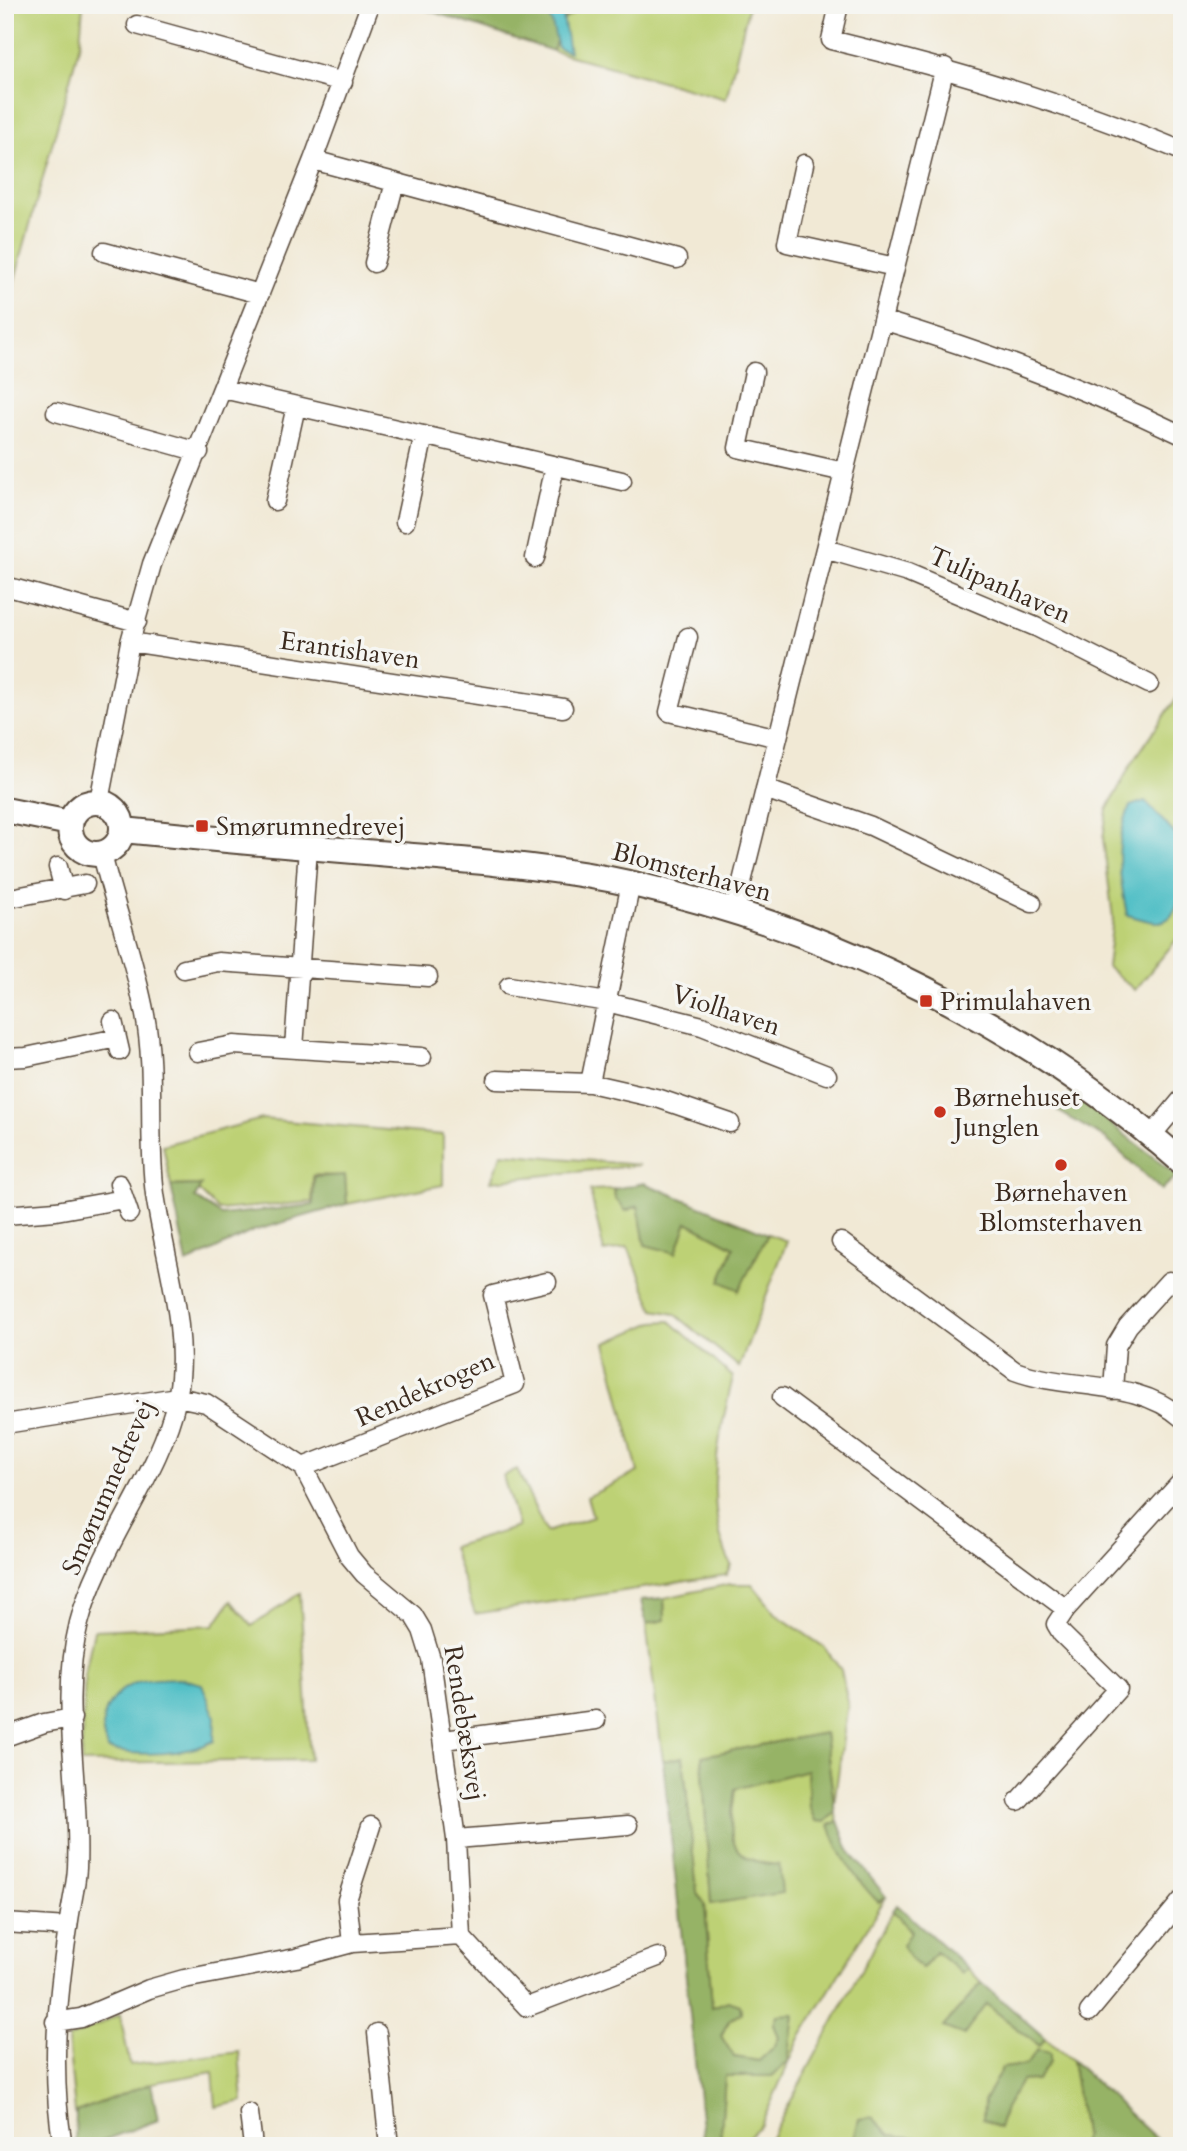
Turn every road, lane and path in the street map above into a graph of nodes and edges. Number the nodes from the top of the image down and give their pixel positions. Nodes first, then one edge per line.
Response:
1 (370, 5) edge
2 (839, 5) edge
3 (137, 25) dead end
4 (945, 67) junction
5 (343, 82) junction
6 (1182, 151) edge
7 (313, 160) junction
8 (804, 164) dead end
9 (395, 182) junction
10 (104, 252) dead end
11 (677, 259) dead end
12 (374, 262) dead end
13 (895, 267) junction
14 (260, 294) junction
15 (882, 320) junction
16 (754, 372) dead end
17 (223, 389) junction
18 (296, 406) junction
19 (56, 412) dead end
20 (424, 435) junction
21 (1182, 435) edge
22 (199, 452) junction
23 (555, 466) junction
24 (844, 472) junction
25 (622, 481) dead end
26 (275, 501) dead end
27 (405, 522) dead end
28 (825, 549) junction
29 (535, 558) dead end
30 (5, 586) edge
31 (137, 622) junction
32 (688, 637) dead end
33 (130, 642) junction
34 (1149, 684) dead end
35 (564, 708) dead end
36 (778, 738) junction
37 (765, 789) junction
38 (99, 801) junction
39 (5, 810) edge
40 (70, 823) junction
41 (123, 830) junction
42 (308, 848) junction
43 (102, 854) junction
44 (58, 867) dead end
45 (631, 883) junction
46 (85, 884) dead end
47 (64, 890) junction
48 (5, 899) edge
49 (1032, 903) dead end
50 (735, 910) junction
51 (300, 968) junction
52 (184, 969) dead end
53 (428, 977) dead end
54 (509, 986) dead end
55 (607, 1002) junction
56 (117, 1037) dead end
57 (294, 1048) junction
58 (198, 1052) dead end
59 (422, 1057) dead end
60 (5, 1058) edge
61 (827, 1075) dead end
62 (497, 1080) dead end
63 (590, 1083) junction
64 (1182, 1100) edge
65 (730, 1123) dead end
66 (1152, 1135) junction
67 (1182, 1162) edge
68 (124, 1199) dead end
69 (5, 1215) edge
70 (841, 1242) dead end
71 (1169, 1281) dead end
72 (547, 1282) dead end
73 (1113, 1390) junction
74 (177, 1397) junction
75 (782, 1397) dead end
76 (1182, 1418) edge
77 (5, 1424) edge
78 (303, 1467) junction
79 (1182, 1481) edge
80 (1066, 1609) junction
81 (72, 1718) junction
82 (596, 1720) dead end
83 (5, 1737) edge
84 (444, 1740) junction
85 (1018, 1801) dead end
86 (628, 1825) dead end
87 (371, 1826) dead end
88 (456, 1839) junction
89 (1182, 1900) edge
90 (5, 1923) edge
91 (68, 1927) junction
92 (461, 1936) junction
93 (352, 1944) junction
94 (658, 1957) dead end
95 (1089, 2012) dead end
96 (55, 2022) junction
97 (377, 2033) dead end
98 (250, 2113) dead end
99 (63, 2146) edge
100 (253, 2146) edge
101 (389, 2146) edge

1 - 5 street
2 - 4 street
3 - 5 street
4 - 6 street
4 - 13 street
5 - 7 street
7 - 9 street
7 - 14 street
8 - 13 street
9 - 11 street
9 - 12 street
10 - 14 street
13 - 15 street
14 - 17 street
15 - 21 street
15 - 24 street
16 - 24 street
17 - 18 street
17 - 22 street
18 - 20 street
18 - 26 street
19 - 22 street
20 - 23 street
20 - 27 street
22 - 31 street
23 - 25 street
23 - 29 street
24 - 28 street
28 - 34 street, Tulipanhaven
28 - 36 street
30 - 31 street
31 - 33 street
32 - 36 street
33 - 35 street, Erantishaven
33 - 38 street
36 - 37 street
37 - 49 street
37 - 50 street
38 - 40 street
38 - 41 street
39 - 40 street
40 - 43 street
41 - 42 street, Blomsterhaven
41 - 43 street
42 - 45 street, Blomsterhaven
42 - 51 street
43 - 74 street, Smørumnedrevej
44 - 47 street
45 - 50 street, Blomsterhaven
45 - 55 street
46 - 47 street
47 - 48 street
50 - 66 street, Blomsterhaven
51 - 52 street
51 - 53 street
51 - 57 street
54 - 55 street, Violhaven
55 - 61 street, Violhaven
55 - 63 street
56 - 60 street
57 - 58 street
57 - 59 street
62 - 63 street
63 - 65 street
64 - 66 street
66 - 67 street, Blomsterhaven
68 - 69 street
70 - 73 street
71 - 73 street
72 - 78 street, Rendekrogen
73 - 76 street
74 - 77 street
74 - 78 street, Rendebæksvej
74 - 81 street, Smørumnedrevej
75 - 80 street
78 - 84 street, Rendebæksvej
79 - 80 street
80 - 85 street
81 - 83 street
81 - 91 street, Smørumnedrevej
82 - 84 street
84 - 88 street, Rendebæksvej
86 - 88 street, Rendebæksvej
87 - 93 street
88 - 92 street, Rendebæksvej
89 - 95 street
90 - 91 street
91 - 96 street, Smørumnedrevej
92 - 93 street
92 - 94 street
93 - 96 street
96 - 99 street, Smørumnedrevej
97 - 101 street
98 - 100 street

